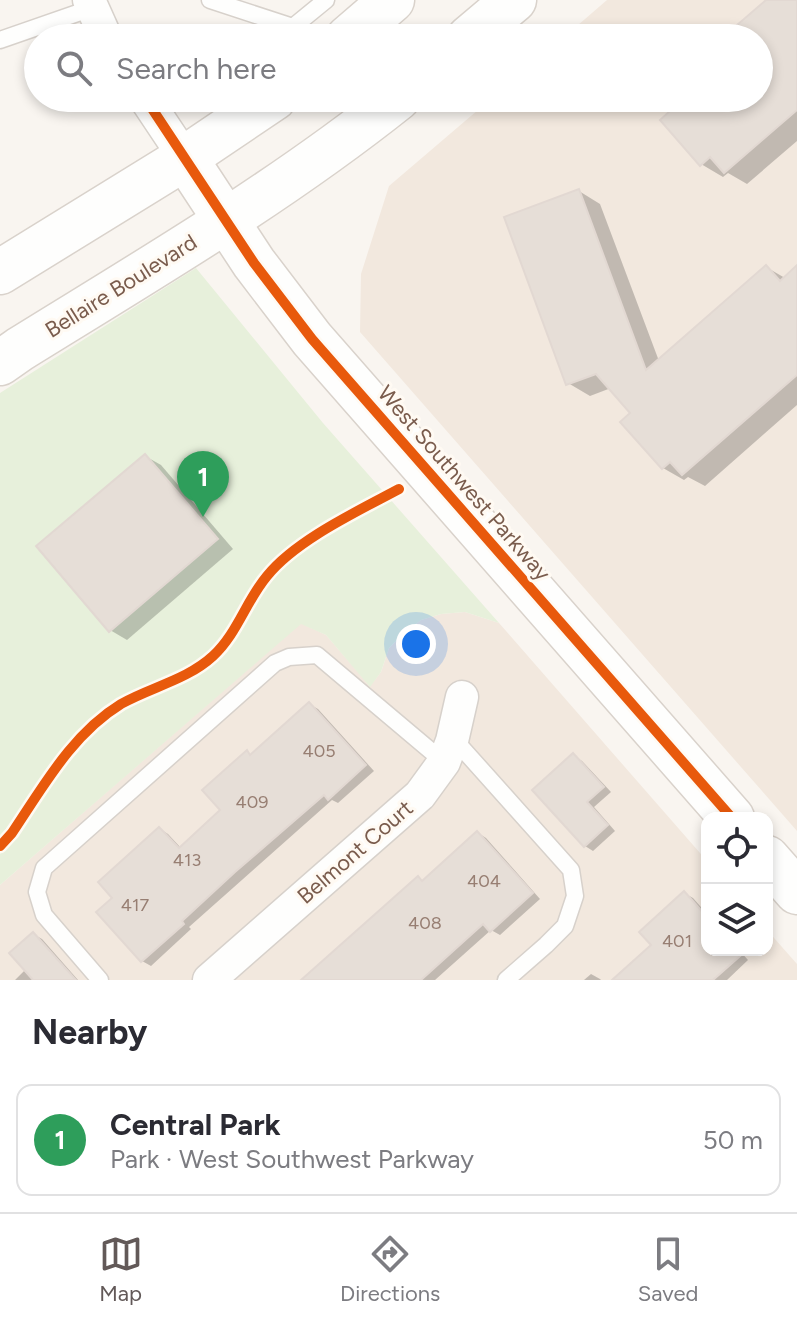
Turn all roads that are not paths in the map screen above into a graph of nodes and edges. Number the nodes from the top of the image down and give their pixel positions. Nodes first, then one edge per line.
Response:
1 (210, 0) edge
2 (326, 0) edge
3 (392, 0) edge
4 (514, 0) edge
5 (91, 4) edge
6 (40, 24) edge
7 (100, 24) edge
8 (284, 24) edge
9 (297, 24) edge
10 (364, 24) edge
11 (486, 24) edge
12 (24, 31) edge
13 (0, 40) edge
14 (154, 112) edge
15 (253, 112) edge
16 (380, 112) edge
17 (185, 158) junction
18 (227, 220) junction
19 (0, 272) edge
20 (0, 363) edge
21 (462, 697) dead end
22 (448, 750) junction
23 (727, 812) edge
24 (773, 865) edge
25 (797, 892) edge
26 (100, 980) edge
27 (209, 980) edge
28 (506, 980) edge

1 - 8 lane
2 - 9 lane
3 - 10 main road
4 - 11 main road
5 - 6 lane
5 - 7 street
12 - 13 lane
14 - 17 street
15 - 17 main road
16 - 18 main road, Bellaire Boulevard
17 - 18 main road, West Southwest Parkway
17 - 19 main road
18 - 20 main road, Bellaire Boulevard
18 - 23 main road, West Southwest Parkway
21 - 22 street, Belmont Court
22 - 26 lane
22 - 27 street, Belmont Court
22 - 28 lane
24 - 25 main road

